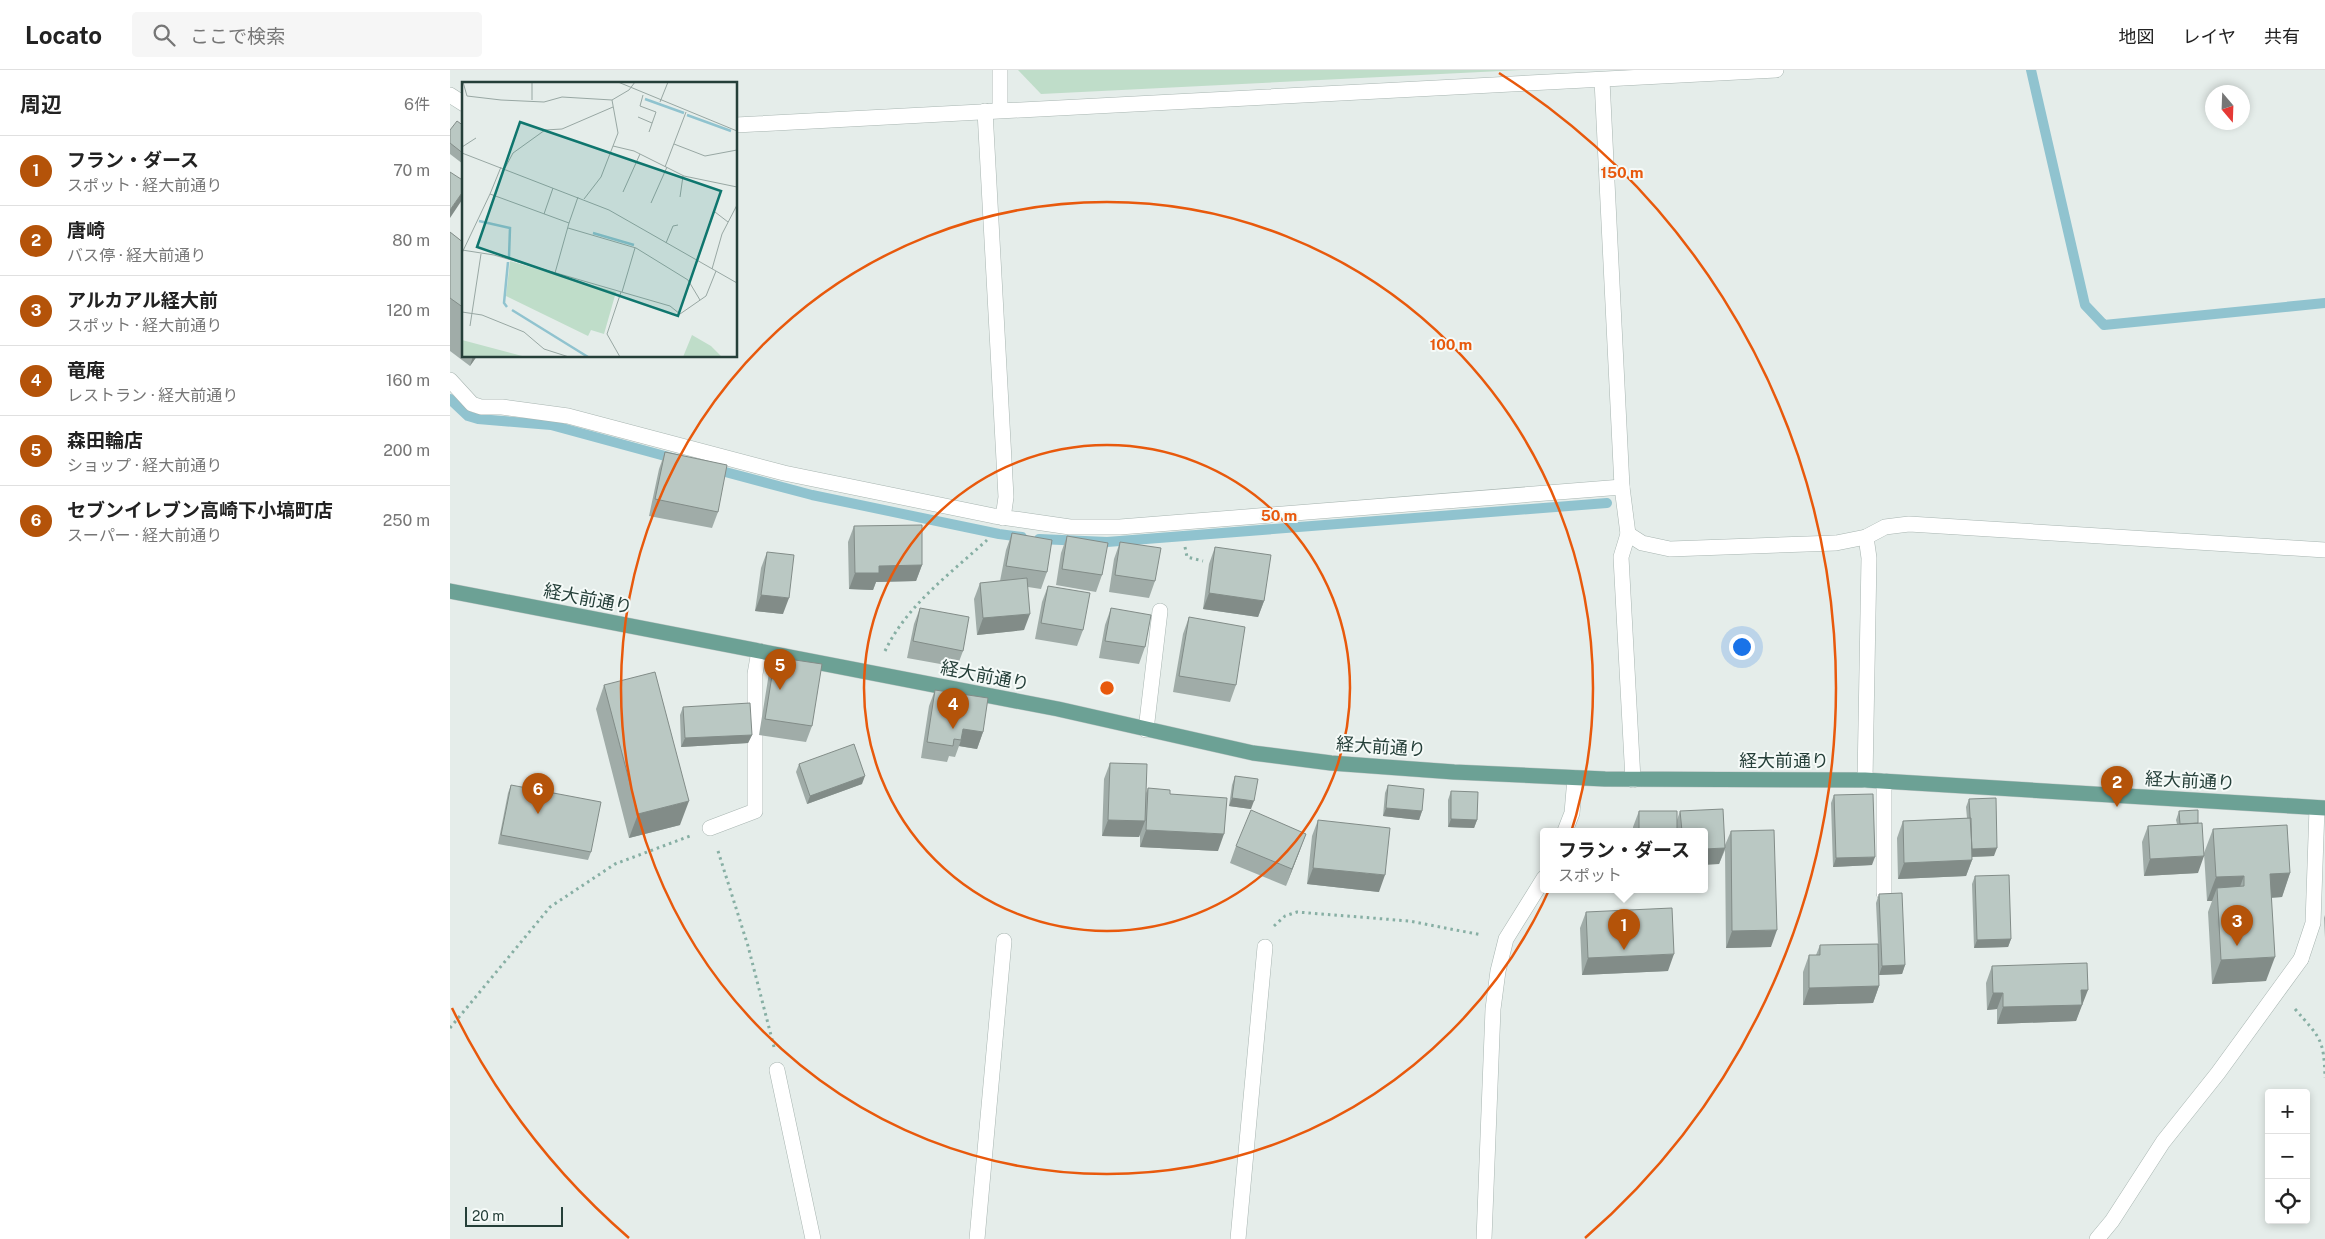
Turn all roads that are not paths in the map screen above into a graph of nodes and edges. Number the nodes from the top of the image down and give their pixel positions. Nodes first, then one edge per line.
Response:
1 (1000, 70) edge
2 (1776, 70) edge
3 (1602, 80) junction
4 (450, 96) edge
5 (462, 103) edge
6 (992, 111) junction
7 (738, 125) edge
8 (450, 380) edge
9 (1622, 487) junction
10 (1003, 518) junction
11 (1628, 534) junction
12 (1866, 537) junction
13 (2325, 550) edge
14 (450, 591) edge
15 (1160, 610) dead end
16 (759, 652) junction
17 (1146, 730) junction
18 (1575, 778) junction
19 (1633, 780) junction
20 (1865, 780) junction
21 (1884, 781) junction
22 (2321, 808) edge
23 (710, 828) road end
24 (1566, 828) edge
25 (1540, 884) edge
26 (1884, 893) edge
27 (1004, 941) dead end
28 (1264, 947) road end
29 (777, 1070) road end
30 (813, 1239) edge
31 (977, 1239) edge
32 (1238, 1239) edge
33 (1484, 1239) edge
34 (2097, 1239) edge

1 - 6 street
2 - 3 street
3 - 6 street
3 - 9 street
4 - 5 street
6 - 7 street
6 - 10 street
8 - 10 street
9 - 10 street
9 - 11 street
11 - 12 street
11 - 19 street
12 - 13 street
12 - 20 street
14 - 16 main road, 経大前通り
15 - 17 street
16 - 17 main road, 経大前通り
16 - 23 street
17 - 18 main road, 経大前通り
18 - 19 main road, 経大前通り
18 - 24 street
19 - 20 main road, 経大前通り
20 - 21 main road, 経大前通り
21 - 22 main road, 経大前通り
21 - 26 street
22 - 34 street
25 - 33 street
27 - 31 street
28 - 32 street
29 - 30 street

